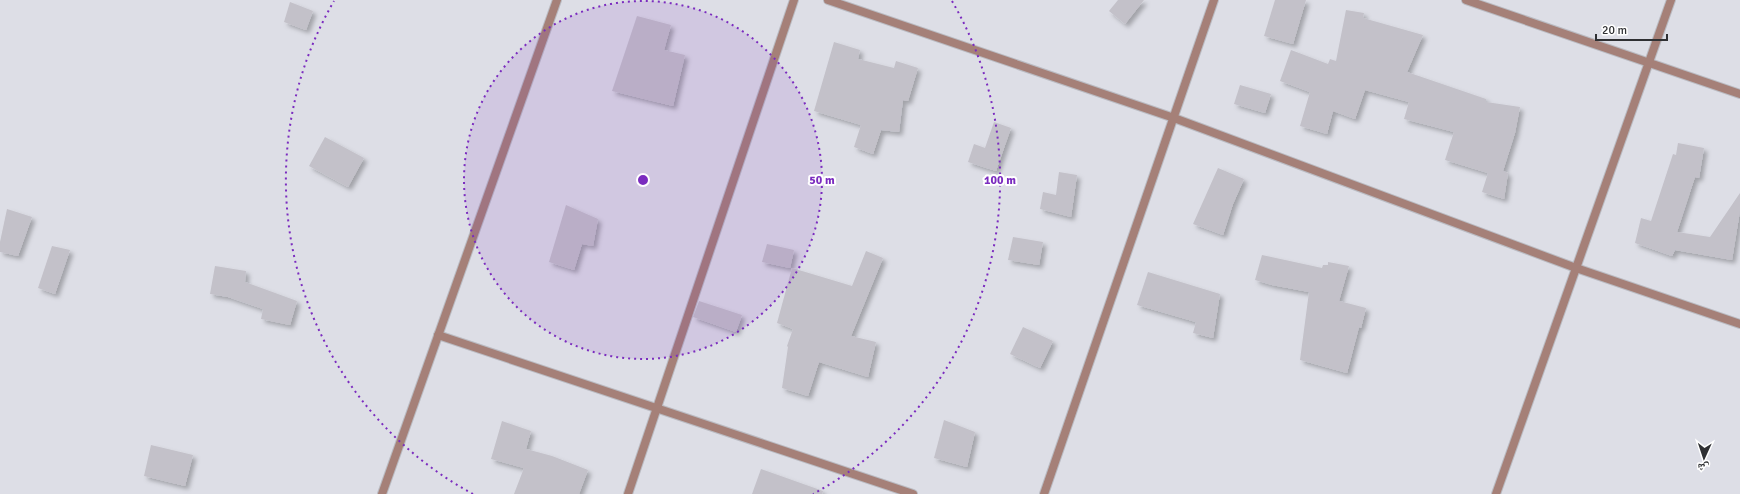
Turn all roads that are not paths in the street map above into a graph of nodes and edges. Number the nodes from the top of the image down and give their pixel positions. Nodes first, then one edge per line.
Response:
1 (557, 0) edge
2 (794, 0) edge
3 (828, 0) edge
4 (1214, 0) edge
5 (1466, 0) edge
6 (1671, 0) edge
7 (1649, 62) junction
8 (1740, 94) edge
9 (1174, 118) junction
10 (1576, 268) junction
11 (1740, 324) edge
12 (438, 335) junction
13 (657, 408) junction
14 (382, 494) edge
15 (628, 494) edge
16 (913, 494) edge
17 (1044, 494) edge
18 (1496, 494) edge

1 - 12 street
2 - 13 street
3 - 9 street
4 - 9 street
5 - 7 street
6 - 7 street
7 - 8 street
7 - 10 street
9 - 10 street
9 - 17 street
10 - 11 street
10 - 18 street
12 - 13 street
12 - 14 street
13 - 15 street
13 - 16 street

